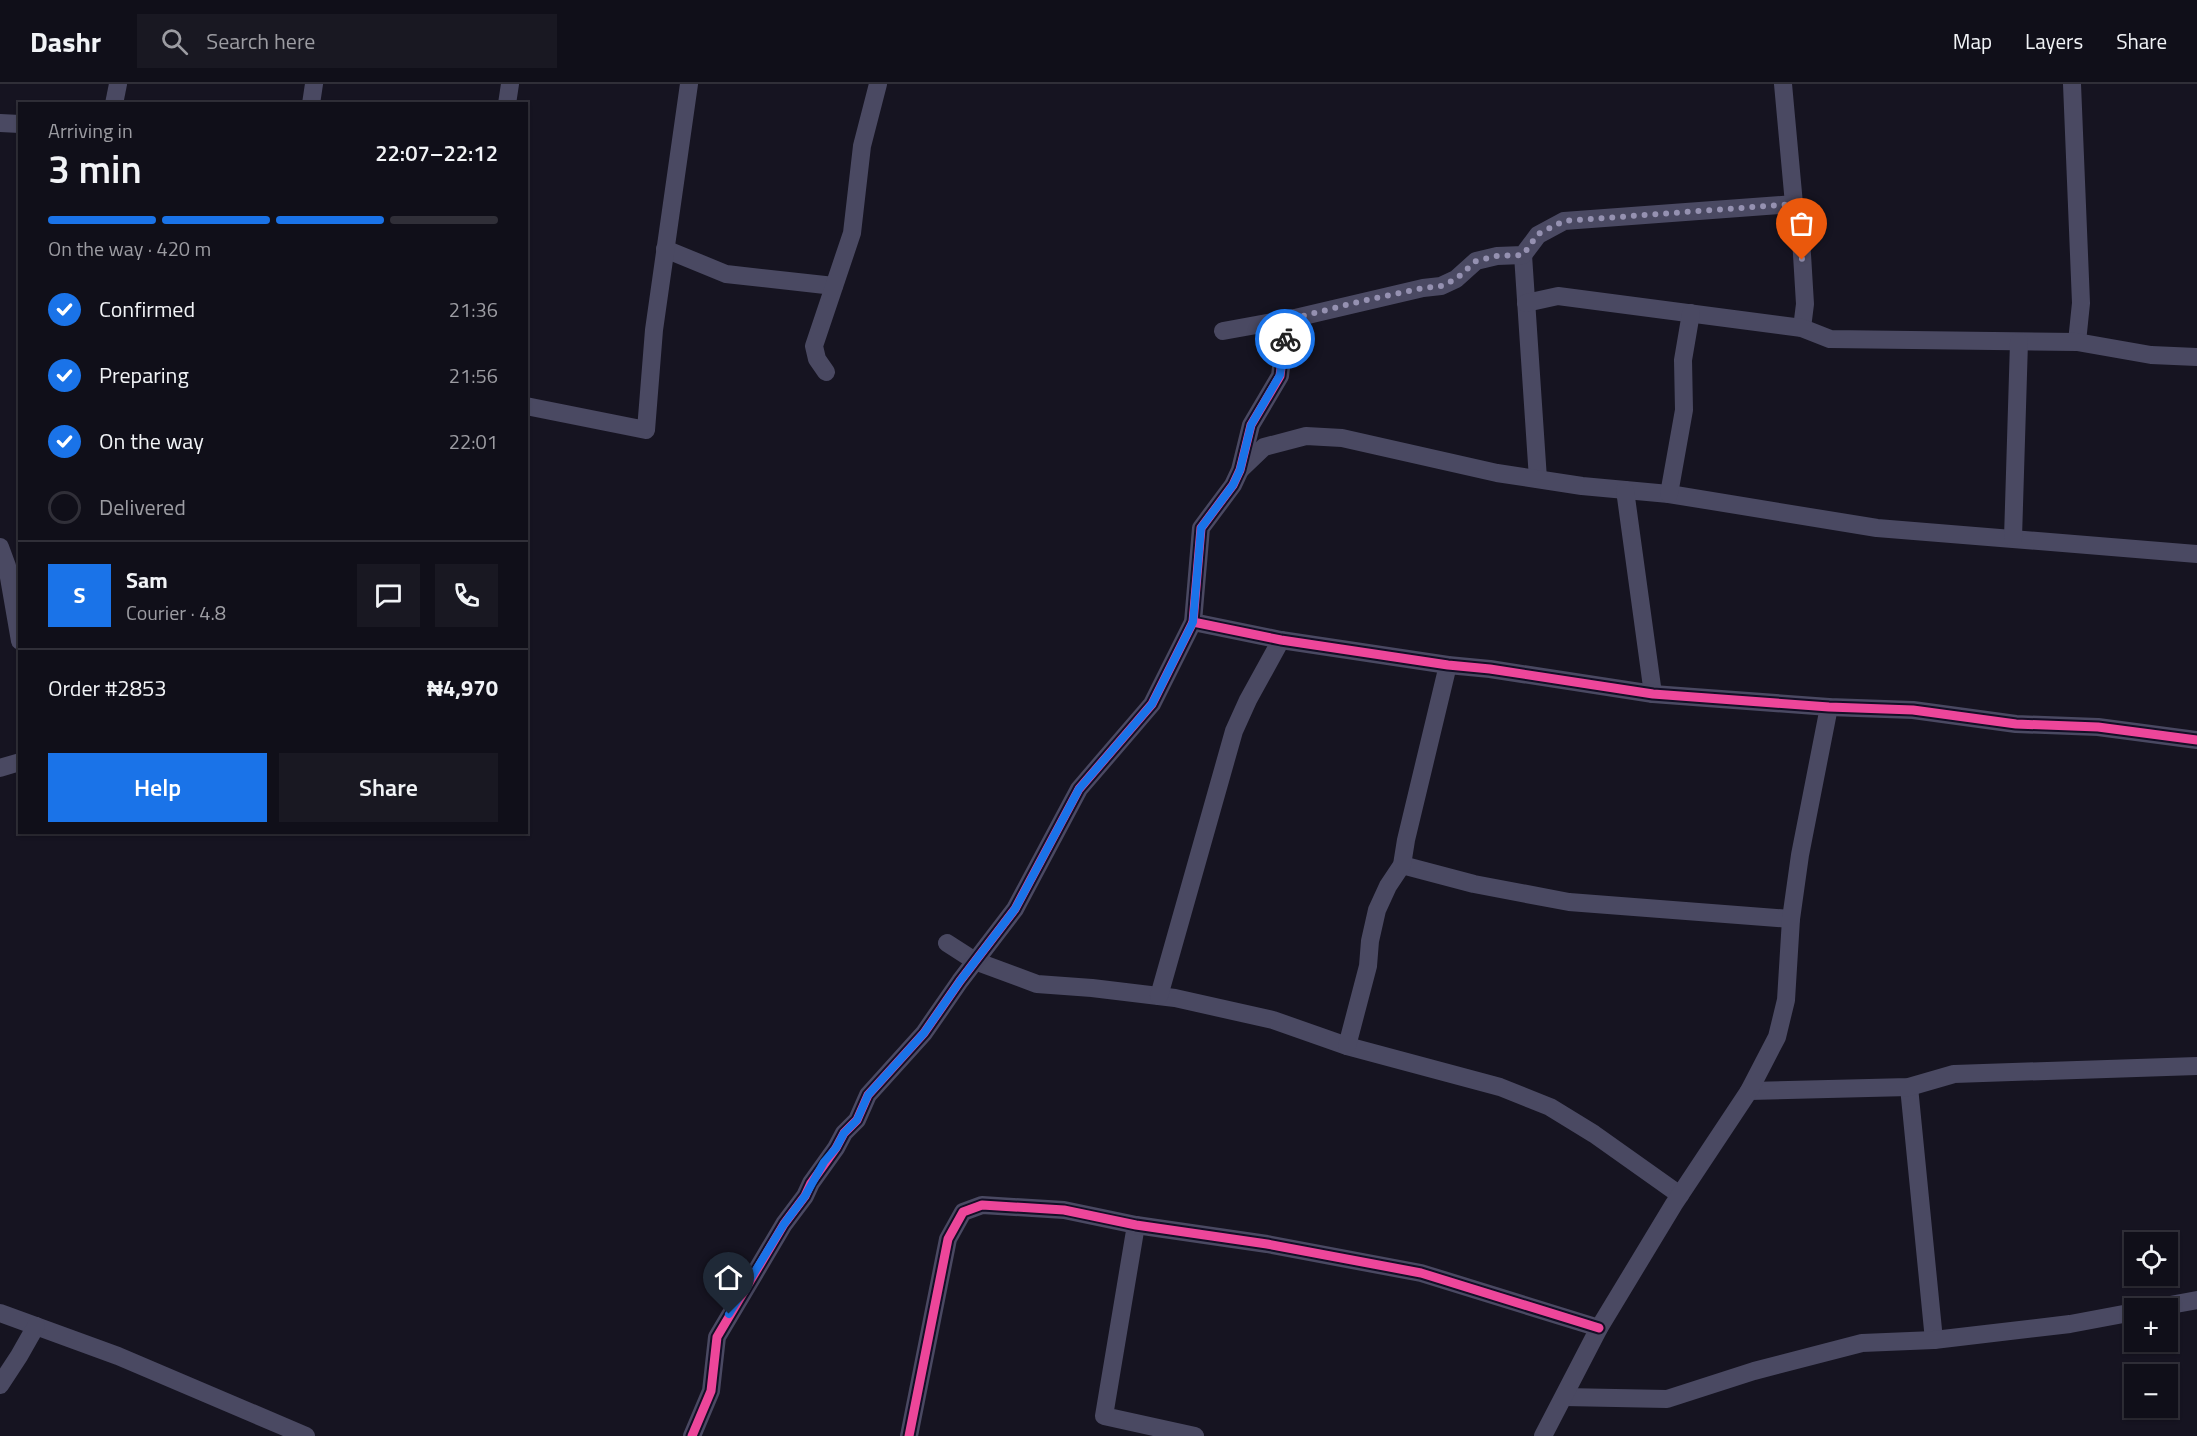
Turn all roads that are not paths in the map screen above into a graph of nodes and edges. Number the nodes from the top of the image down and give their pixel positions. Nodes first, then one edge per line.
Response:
1 (118, 84) edge
2 (314, 84) edge
3 (510, 84) edge
4 (689, 84) edge
5 (878, 84) edge
6 (1783, 84) edge
7 (2072, 84) edge
8 (114, 102) edge
9 (311, 102) edge
10 (507, 102) edge
11 (0, 123) edge
12 (18, 124) edge
13 (1794, 204) junction
14 (664, 249) junction
15 (1523, 255) junction
16 (834, 286) junction
17 (1526, 303) junction
18 (1691, 313) junction
19 (1295, 318) junction
20 (1803, 328) junction
21 (1223, 331) dead end
22 (2019, 342) junction
23 (2077, 342) junction
24 (2197, 357) edge
25 (826, 372) dead end
26 (528, 406) edge
27 (1240, 470) junction
28 (1538, 479) junction
29 (1625, 490) junction
30 (1669, 494) junction
31 (2013, 538) junction
32 (0, 547) edge
33 (2197, 554) edge
34 (1193, 622) junction
35 (18, 630) edge
36 (1281, 640) junction
37 (1448, 665) junction
38 (1653, 694) junction
39 (1829, 707) junction
40 (2197, 740) edge
41 (18, 763) edge
42 (0, 768) edge
43 (1402, 865) junction
44 (1791, 919) junction
45 (947, 944) dead end
46 (975, 961) junction
47 (1159, 996) junction
48 (1347, 1046) junction
49 (2197, 1066) edge
50 (1909, 1087) junction
51 (1749, 1091) junction
52 (1680, 1195) junction
53 (1136, 1226) junction
54 (2197, 1300) edge
55 (2178, 1304) edge
56 (0, 1313) edge
57 (2124, 1314) edge
58 (36, 1326) junction
59 (1599, 1328) junction
60 (1934, 1340) junction
61 (0, 1385) edge
62 (1564, 1397) junction
63 (306, 1436) edge
64 (692, 1436) edge
65 (909, 1436) edge
66 (1195, 1436) edge
67 (1543, 1436) edge

1 - 8 street
2 - 9 street
3 - 10 street
4 - 14 street
5 - 16 street
6 - 13 street
7 - 23 street
11 - 12 street
13 - 15 street
13 - 20 street
14 - 16 street
14 - 26 street
15 - 17 street
15 - 19 street
16 - 25 street
17 - 18 street
17 - 28 street
18 - 20 street
18 - 30 street
19 - 21 street
19 - 27 street
20 - 22 street
22 - 23 street
22 - 31 street
23 - 24 street
27 - 28 street
27 - 34 street
28 - 29 street
29 - 30 street
29 - 38 street
30 - 31 street
31 - 33 street
32 - 35 street
34 - 36 street
34 - 46 street
36 - 37 street
36 - 47 street
37 - 38 street
37 - 43 street
38 - 39 street
39 - 40 street
39 - 44 street
41 - 42 street
43 - 44 street
43 - 48 street
44 - 51 street
45 - 46 street
46 - 47 street
46 - 64 street
47 - 48 street
48 - 52 street
49 - 50 street
50 - 51 street
50 - 60 street
51 - 52 street
52 - 59 street
53 - 59 street
53 - 65 street
53 - 66 street
54 - 55 street
56 - 58 street
57 - 60 street
58 - 61 street
58 - 63 street
59 - 62 street
60 - 62 street
62 - 67 street

